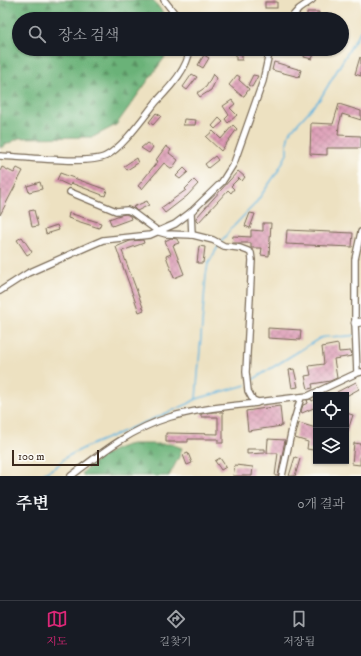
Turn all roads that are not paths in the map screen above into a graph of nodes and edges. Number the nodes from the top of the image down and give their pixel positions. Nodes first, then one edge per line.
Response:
1 (164, 0) edge
2 (312, 0) edge
3 (173, 12) edge
4 (296, 12) edge
5 (189, 56) edge
6 (268, 56) edge
7 (0, 156) edge
8 (70, 192) dead end
9 (191, 212) junction
10 (159, 232) junction
11 (361, 232) edge
12 (192, 235) junction
13 (0, 290) edge
14 (358, 323) edge
15 (359, 373) edge
16 (301, 397) junction
17 (258, 402) junction
18 (71, 476) edge
19 (282, 476) edge

1 - 3 street
2 - 4 street
5 - 7 street
6 - 9 street
8 - 10 street
9 - 10 street
9 - 12 street
10 - 12 street
10 - 13 street
11 - 14 street
12 - 17 street
14 - 15 street
15 - 16 street
16 - 17 street
16 - 19 street
17 - 18 street

